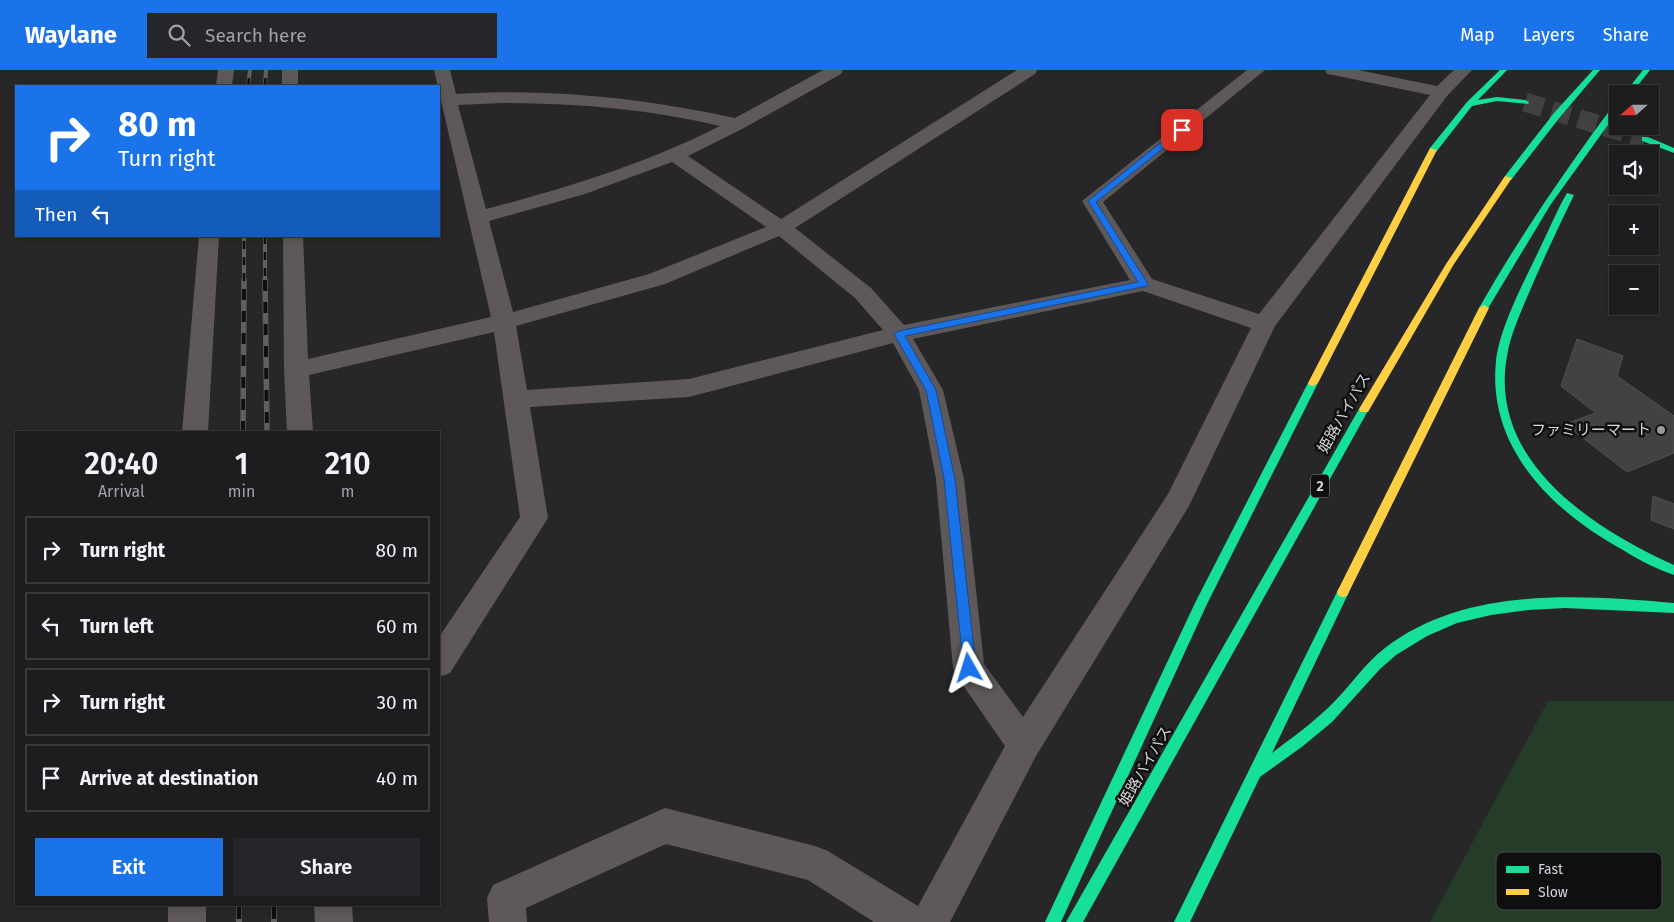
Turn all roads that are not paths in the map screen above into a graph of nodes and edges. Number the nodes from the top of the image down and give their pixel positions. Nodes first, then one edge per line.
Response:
1 (226, 70) edge
2 (290, 70) edge
3 (442, 70) edge
4 (833, 70) edge
5 (1029, 70) edge
6 (1257, 70) edge
7 (1333, 70) edge
8 (1464, 70) edge
9 (1504, 70) edge
10 (1597, 70) edge
11 (1647, 70) edge
12 (224, 85) edge
13 (290, 85) edge
14 (1634, 85) edge
15 (1441, 92) junction
16 (448, 100) junction
17 (1525, 102) tunnel mouth
18 (1470, 104) junction
19 (1609, 116) edge
20 (1609, 120) edge
21 (735, 124) junction
22 (1644, 139) tunnel mouth
23 (1674, 151) edge
24 (674, 155) junction
25 (479, 217) junction
26 (781, 228) junction
27 (209, 237) edge
28 (293, 237) edge
29 (1144, 284) junction
30 (504, 322) junction
31 (1264, 324) junction
32 (899, 334) junction
33 (296, 370) junction
34 (516, 399) junction
35 (195, 431) edge
36 (300, 431) edge
37 (1674, 570) edge
38 (1674, 608) edge
39 (440, 661) edge
40 (1024, 744) junction
41 (1253, 776) junction
42 (187, 906) edge
43 (333, 906) edge
44 (187, 922) edge
45 (334, 922) edge
46 (508, 922) edge
47 (909, 922) edge
48 (930, 922) edge
49 (1053, 922) edge
50 (1074, 922) edge
51 (1182, 922) edge

1 - 12 street
2 - 13 street
3 - 16 street
4 - 21 street
5 - 26 street
6 - 29 street
7 - 15 street
8 - 15 street
9 - 18 highway
10 - 50 highway, 姫路バイパス / 2
11 - 14 highway
15 - 31 street
16 - 21 street
16 - 25 street
17 - 18 highway
18 - 49 highway
19 - 41 highway
20 - 37 highway
21 - 24 street
22 - 23 highway
24 - 25 street
24 - 26 street
25 - 30 street
26 - 30 street
26 - 32 street
27 - 35 street
28 - 33 street
29 - 31 street
29 - 32 street
30 - 33 street
30 - 34 street
31 - 40 street
32 - 34 street
32 - 40 street
33 - 36 street
34 - 39 street
38 - 41 highway
40 - 48 street
41 - 51 highway
42 - 44 street
43 - 45 street
46 - 47 street

